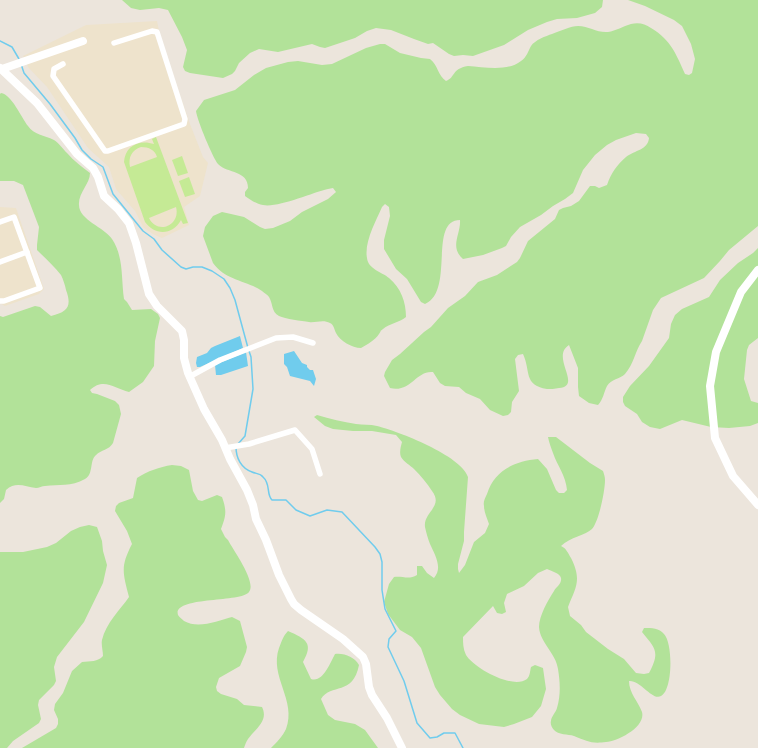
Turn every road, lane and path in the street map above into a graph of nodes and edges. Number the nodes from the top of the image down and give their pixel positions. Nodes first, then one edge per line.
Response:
1 (83, 41) dead end
2 (114, 43) dead end
3 (63, 64) dead end
4 (1, 69) edge
5 (0, 222) edge
6 (27, 252) junction
7 (0, 262) edge
8 (758, 270) edge
9 (0, 301) edge
10 (313, 343) dead end
11 (189, 377) junction
12 (226, 448) junction
13 (320, 474) dead end
14 (758, 505) edge
15 (402, 748) edge

1 - 4 street
2 - 3 street
4 - 11 street
5 - 6 street
6 - 7 street
6 - 9 street
8 - 14 street
10 - 11 street
11 - 12 street
12 - 13 street
12 - 15 street

